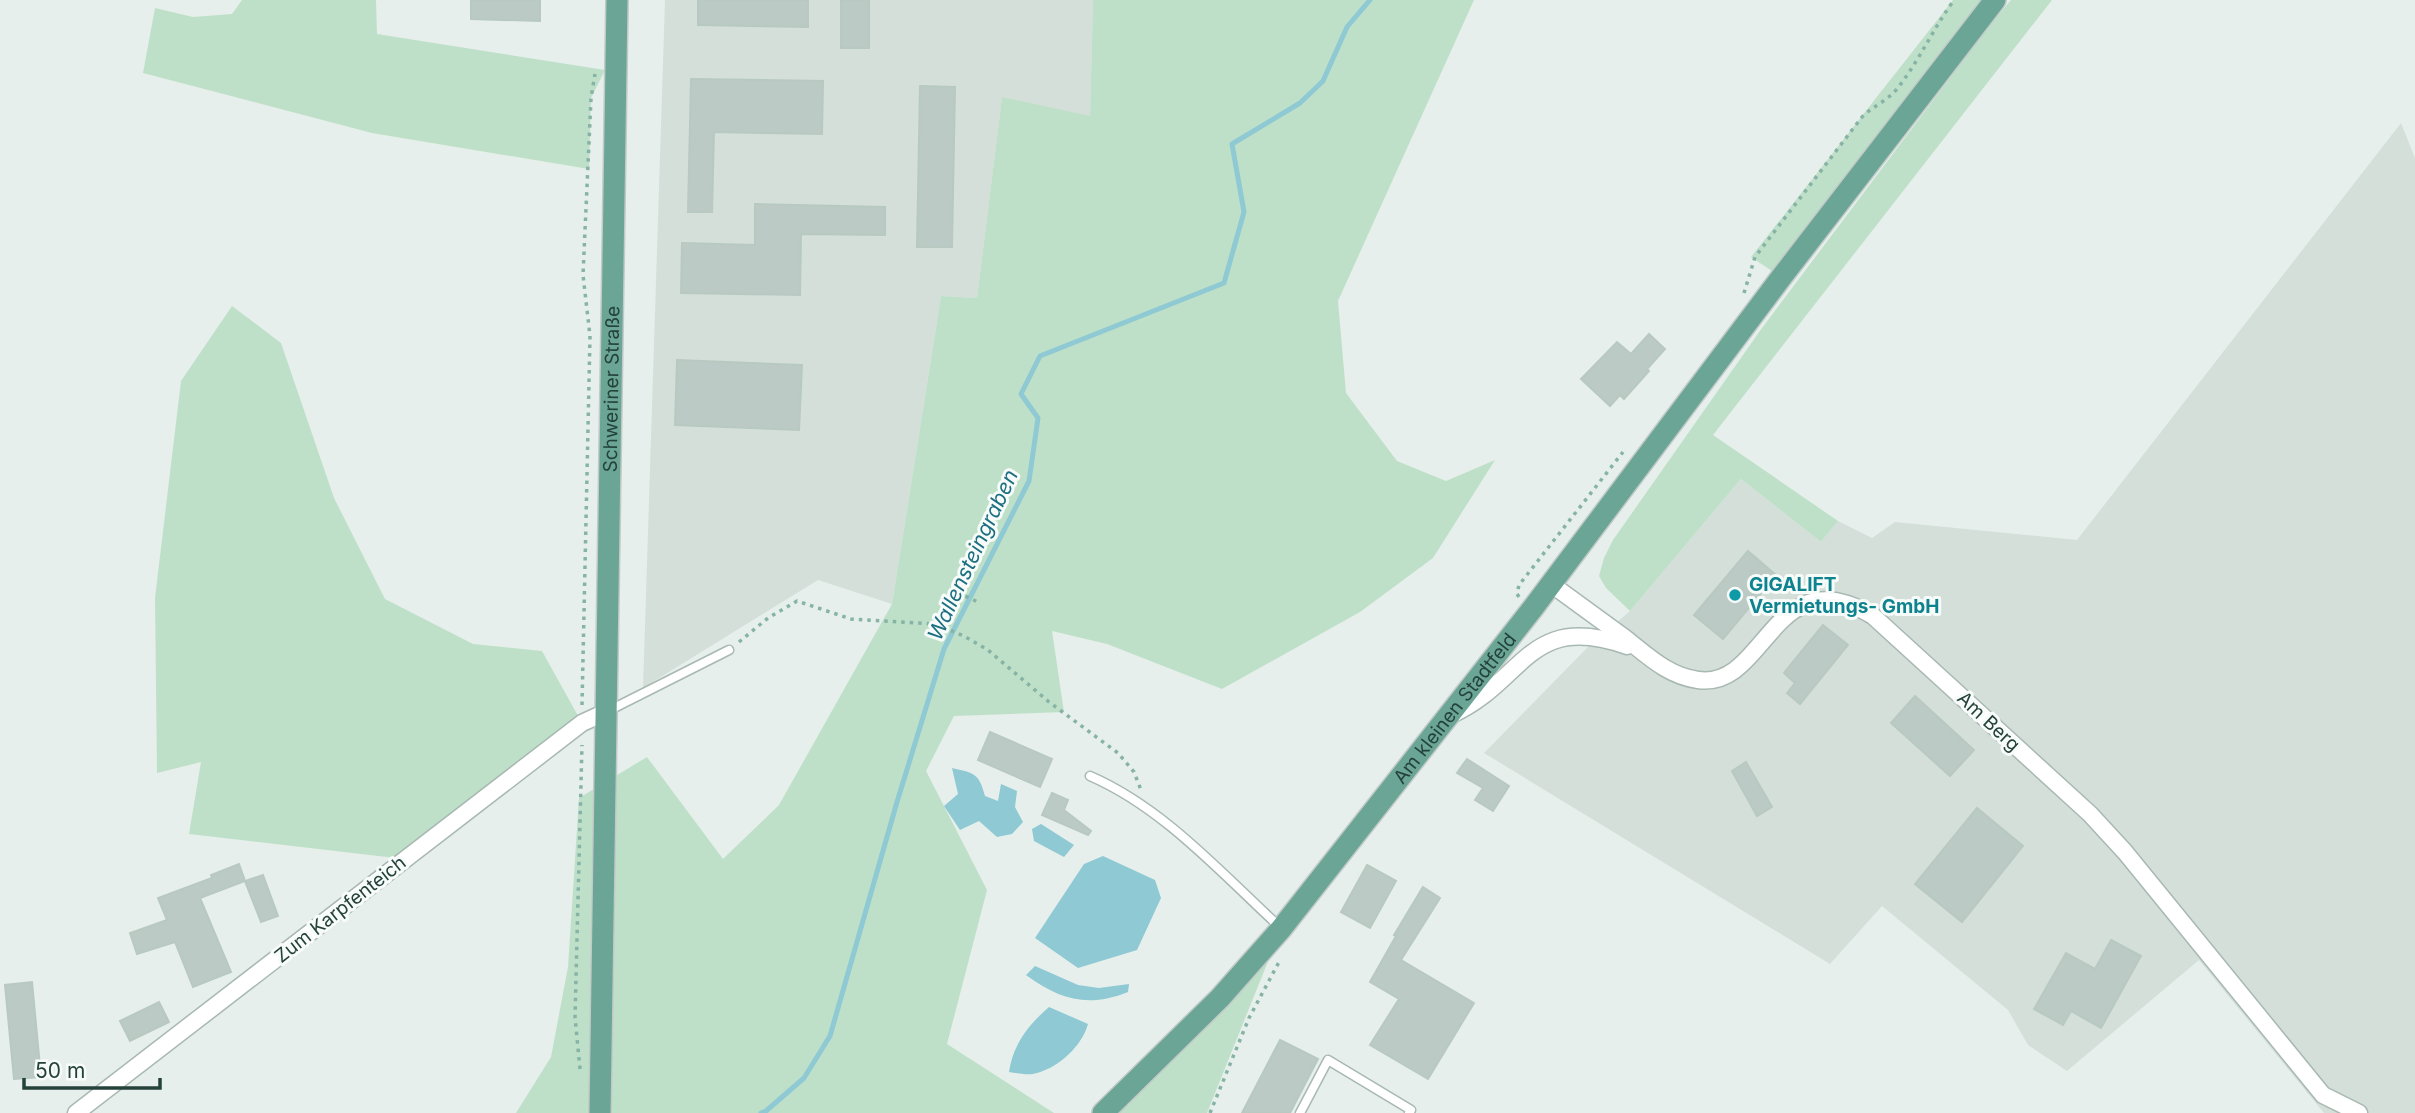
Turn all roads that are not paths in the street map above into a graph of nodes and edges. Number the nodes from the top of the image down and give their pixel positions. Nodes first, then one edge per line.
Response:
1 (617, 0) edge
2 (1995, 0) edge
3 (1552, 584) junction
4 (729, 650) road end
5 (1640, 650) junction
6 (608, 711) junction
7 (1451, 715) junction
8 (1090, 776) dead end
9 (1281, 929) junction
10 (76, 1113) edge
11 (600, 1113) edge
12 (1103, 1113) edge
13 (1300, 1113) edge
14 (1409, 1113) edge
15 (2359, 1113) edge

1 - 6 main road, Schweriner Straße
2 - 3 main road, Am kleinen Stadtfeld
3 - 5 street, Am Berg
3 - 7 main road, Am kleinen Stadtfeld
4 - 6 lane
5 - 7 street
5 - 15 street, Am Berg
6 - 10 street, Zum Karpfenteich
6 - 11 main road, Schweriner Straße
7 - 9 main road, Am kleinen Stadtfeld
8 - 9 lane
9 - 12 main road, Am kleinen Stadtfeld
13 - 14 lane

